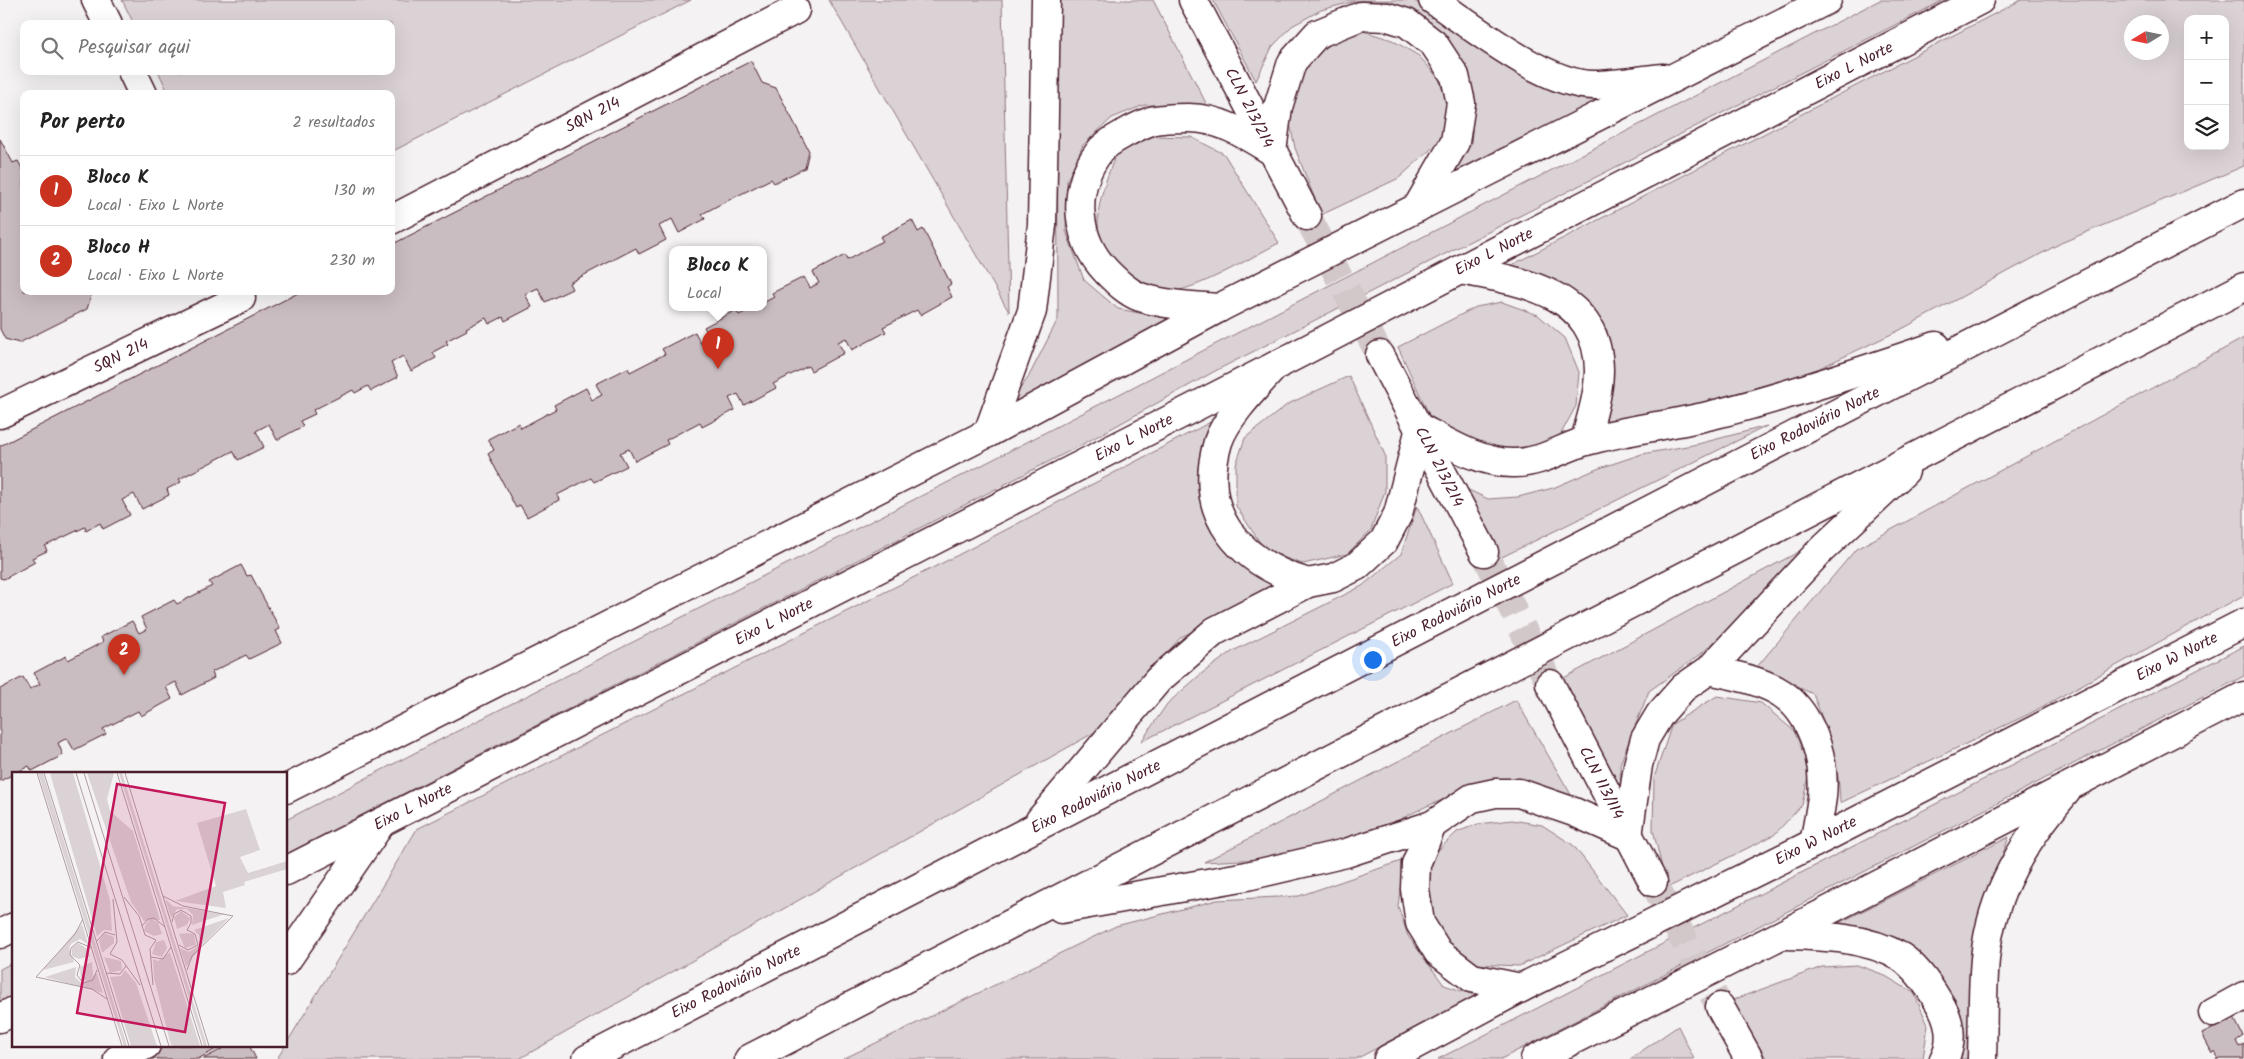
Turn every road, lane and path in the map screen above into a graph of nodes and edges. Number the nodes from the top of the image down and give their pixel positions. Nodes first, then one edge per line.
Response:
1 (96, 0) edge
2 (1046, 0) edge
3 (1194, 0) edge
4 (1433, 0) edge
5 (1827, 0) edge
6 (1980, 0) edge
7 (795, 10) dead end
8 (106, 20) edge
9 (134, 75) edge
10 (1679, 76) junction
11 (141, 90) edge
12 (1272, 151) junction
13 (2244, 203) edge
14 (1417, 208) junction
15 (1307, 216) tunnel mouth
16 (395, 218) edge
17 (1460, 270) junction
18 (2244, 287) edge
19 (240, 295) edge
20 (1219, 308) junction
21 (2018, 319) junction
22 (1380, 355) tunnel mouth
23 (1275, 366) junction
24 (0, 414) edge
25 (1420, 428) junction
26 (988, 433) junction
27 (1586, 441) junction
28 (1928, 449) junction
29 (1484, 552) tunnel mouth
30 (1308, 583) junction
31 (2244, 622) edge
32 (1710, 670) junction
33 (1550, 684) tunnel mouth
34 (2244, 696) edge
35 (2074, 782) junction
36 (288, 788) edge
37 (381, 823) junction
38 (1432, 825) junction
39 (1033, 829) junction
40 (1628, 836) junction
41 (1814, 843) junction
42 (288, 871) edge
43 (1653, 882) tunnel mouth
44 (1033, 914) junction
45 (12, 928) edge
46 (0, 934) edge
47 (1781, 935) junction
48 (288, 958) edge
49 (1521, 988) junction
50 (2244, 996) edge
51 (1720, 1007) tunnel mouth
52 (12, 1012) edge
53 (2214, 1013) dead end
54 (0, 1018) edge
55 (1600, 1026) junction
56 (144, 1046) edge
57 (118, 1059) edge
58 (587, 1059) edge
59 (749, 1059) edge
60 (1388, 1059) edge
61 (1535, 1059) edge
62 (1582, 1059) edge
63 (1749, 1059) edge
64 (1944, 1059) edge
65 (1982, 1059) edge

1 - 8 main road
2 - 26 main road
3 - 12 main road, CLN 213/214
4 - 10 main road
5 - 10 main road
6 - 17 main road, Eixo L Norte
7 - 16 main road, SQN 214
9 - 11 main road
10 - 14 main road
12 - 14 main road
12 - 15 main road, CLN 213/214
12 - 20 main road
13 - 21 main road, Eixo Rodoviário Norte
14 - 20 main road
17 - 23 main road, Eixo L Norte
17 - 27 main road
18 - 28 main road
19 - 24 main road, SQN 214
20 - 26 main road
21 - 27 main road
21 - 39 main road, Eixo Rodoviário Norte
22 - 25 main road, CLN 213/214
23 - 30 main road
23 - 37 main road, Eixo L Norte
25 - 27 main road
25 - 29 main road, CLN 213/214
25 - 30 main road
26 - 36 main road
28 - 32 main road
28 - 44 main road
30 - 39 main road
31 - 41 main road, Eixo W Norte
32 - 40 main road
32 - 41 main road
33 - 40 main road, CLN 113/114
34 - 35 main road
35 - 47 main road
35 - 65 main road
37 - 42 main road, Eixo L Norte
37 - 48 main road
38 - 40 main road
38 - 44 main road
38 - 49 main road
39 - 58 main road, Eixo Rodoviário Norte
40 - 43 main road, CLN 113/114
41 - 49 main road, Eixo W Norte
44 - 59 main road
45 - 46 main road
47 - 55 main road
47 - 64 main road
49 - 60 main road, Eixo W Norte
50 - 53 main road
51 - 63 main road
52 - 54 main road
55 - 61 main road
55 - 62 main road
56 - 57 main road

